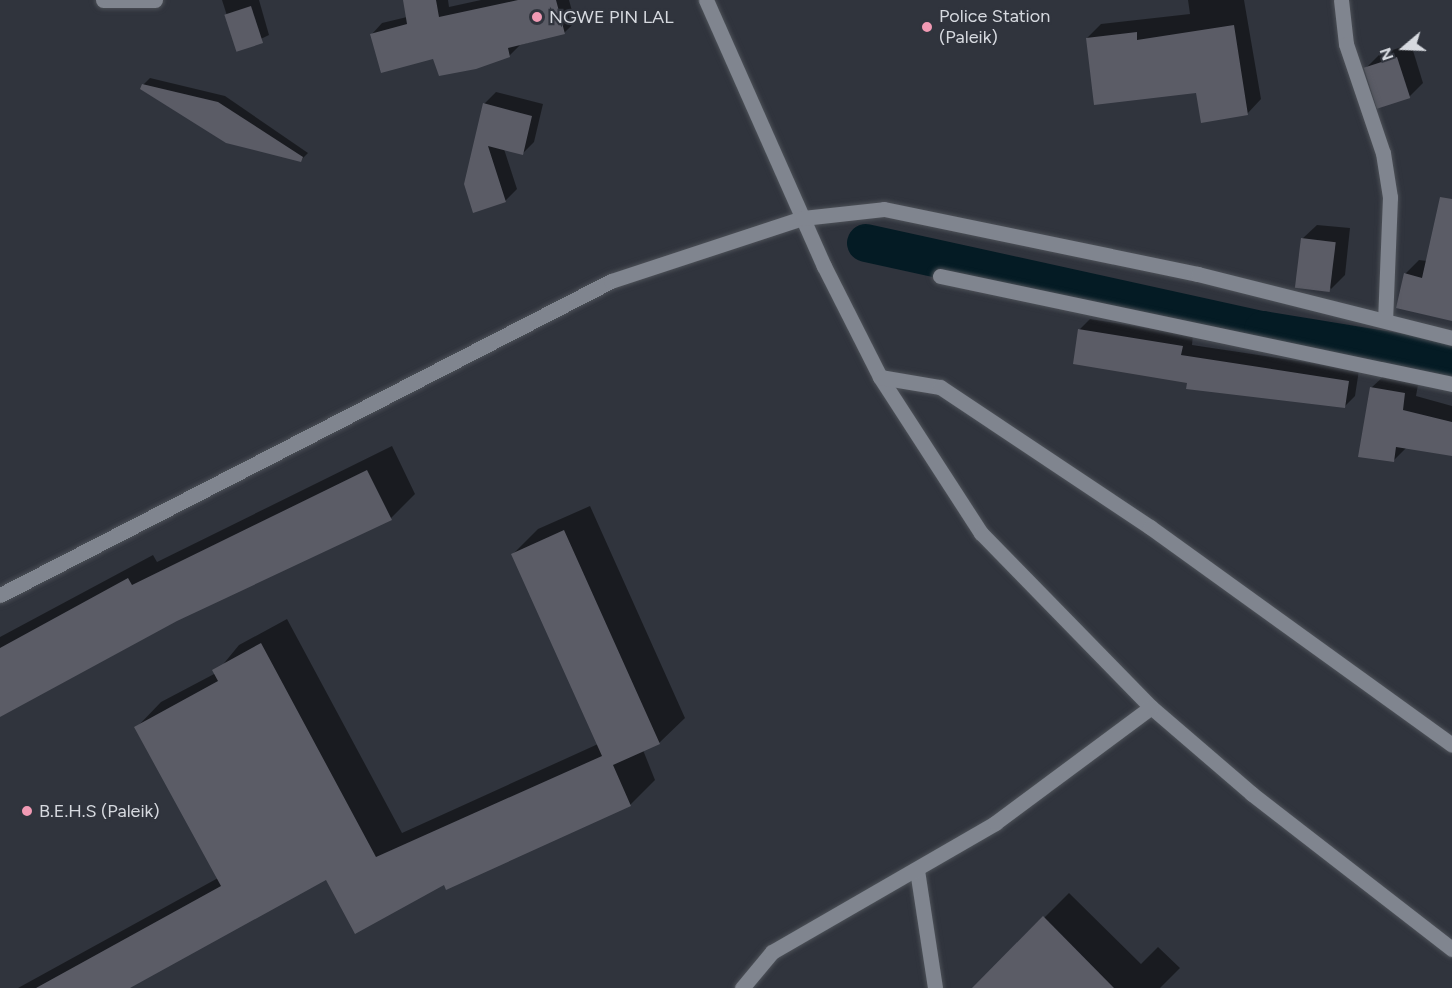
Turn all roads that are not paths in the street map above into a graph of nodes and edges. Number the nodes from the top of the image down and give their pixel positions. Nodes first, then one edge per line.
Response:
1 (104, 0) edge
2 (155, 0) edge
3 (706, 0) edge
4 (1341, 0) edge
5 (803, 218) junction
6 (940, 276) dead end
7 (1384, 320) junction
8 (1452, 338) edge
9 (880, 377) junction
10 (1452, 384) edge
11 (1, 592) edge
12 (1151, 707) junction
13 (1452, 745) edge
14 (917, 870) junction
15 (1452, 949) edge
16 (746, 983) edge
17 (727, 988) edge
18 (935, 988) edge

1 - 2 street
3 - 5 street
4 - 7 street
5 - 7 street
5 - 9 street
5 - 11 street
6 - 10 street
7 - 8 street
9 - 12 street
9 - 13 street
12 - 14 street
12 - 15 street
14 - 16 street
14 - 18 street
16 - 17 street

